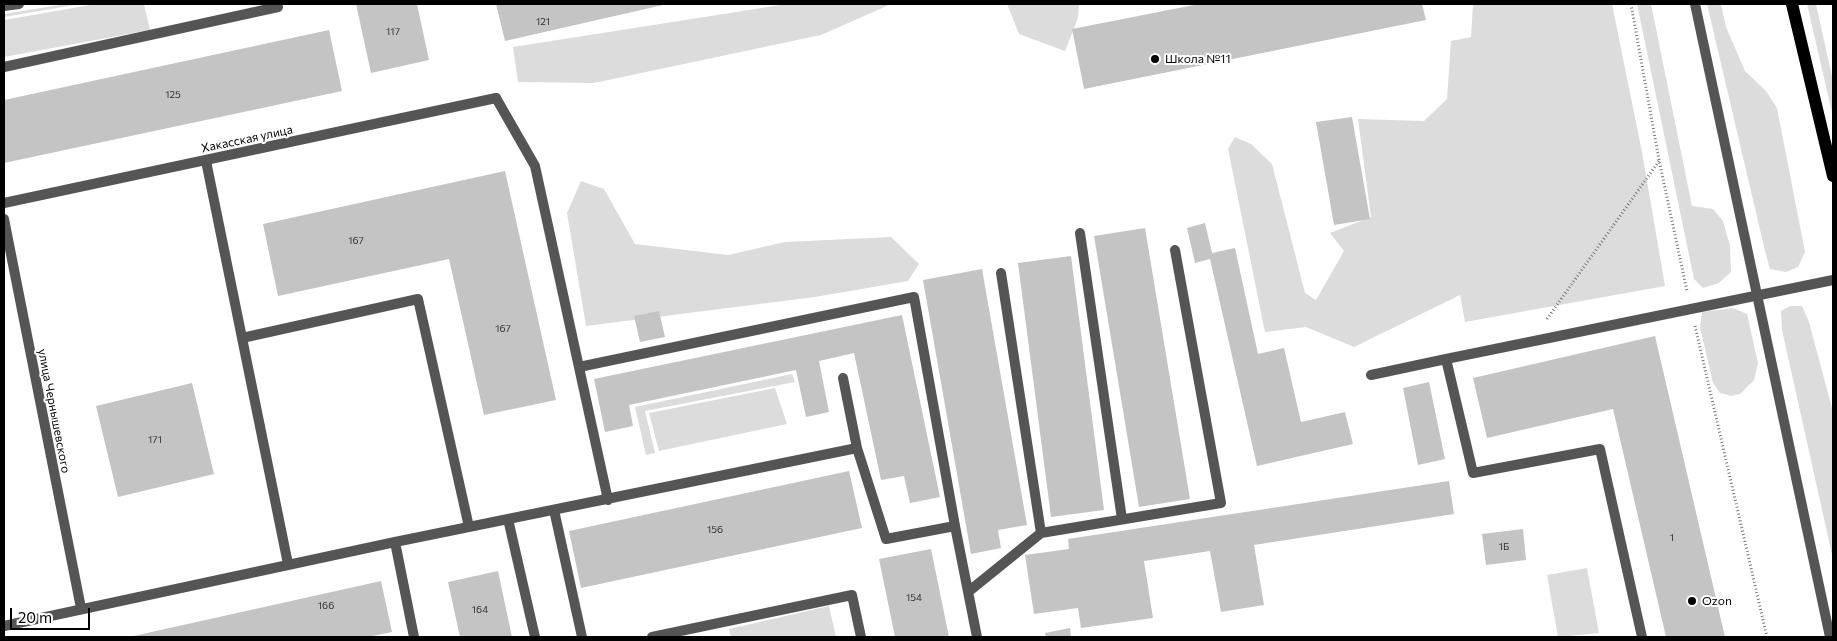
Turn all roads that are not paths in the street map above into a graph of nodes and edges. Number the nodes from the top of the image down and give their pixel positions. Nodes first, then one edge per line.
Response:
1 (19, 4) edge
2 (277, 4) edge
3 (1695, 4) edge
4 (1792, 4) edge
5 (4, 6) edge
6 (4, 67) edge
7 (206, 161) junction
8 (1833, 176) edge
9 (4, 203) edge
10 (4, 219) edge
11 (1080, 233) dead end
12 (1175, 250) dead end
13 (1001, 273) dead end
14 (1833, 280) edge
15 (1758, 294) junction
16 (242, 338) junction
17 (1446, 359) junction
18 (579, 367) junction
19 (1371, 375) dead end
20 (843, 378) dead end
21 (857, 448) junction
22 (608, 500) junction
23 (554, 510) junction
24 (508, 519) junction
25 (1122, 519) junction
26 (955, 526) junction
27 (469, 527) junction
28 (1041, 533) junction
29 (395, 542) junction
30 (288, 564) junction
31 (968, 592) junction
32 (80, 608) junction
33 (4, 626) edge
34 (414, 637) edge
35 (535, 637) edge
36 (582, 637) edge
37 (652, 637) edge
38 (861, 637) edge
39 (977, 637) edge
40 (1642, 637) edge
41 (1830, 637) edge

1 - 5 street
2 - 6 street
3 - 15 street
4 - 8 main road
7 - 9 street, Хакасская улица
7 - 16 street
7 - 18 street, Хакасская улица
10 - 32 street, улица Чернышевского
11 - 25 street
12 - 25 street
13 - 28 street
14 - 15 street
15 - 17 street
15 - 41 street
16 - 27 street
16 - 30 street
17 - 19 street
17 - 40 street
18 - 22 street
18 - 26 street
20 - 21 street
21 - 22 street
21 - 26 street
22 - 23 street
23 - 24 street
23 - 36 street
24 - 27 street
24 - 35 street
25 - 28 street
26 - 31 street
27 - 29 street
28 - 31 street
29 - 30 street
29 - 34 street
30 - 32 street
31 - 39 street
32 - 33 street
37 - 38 street

